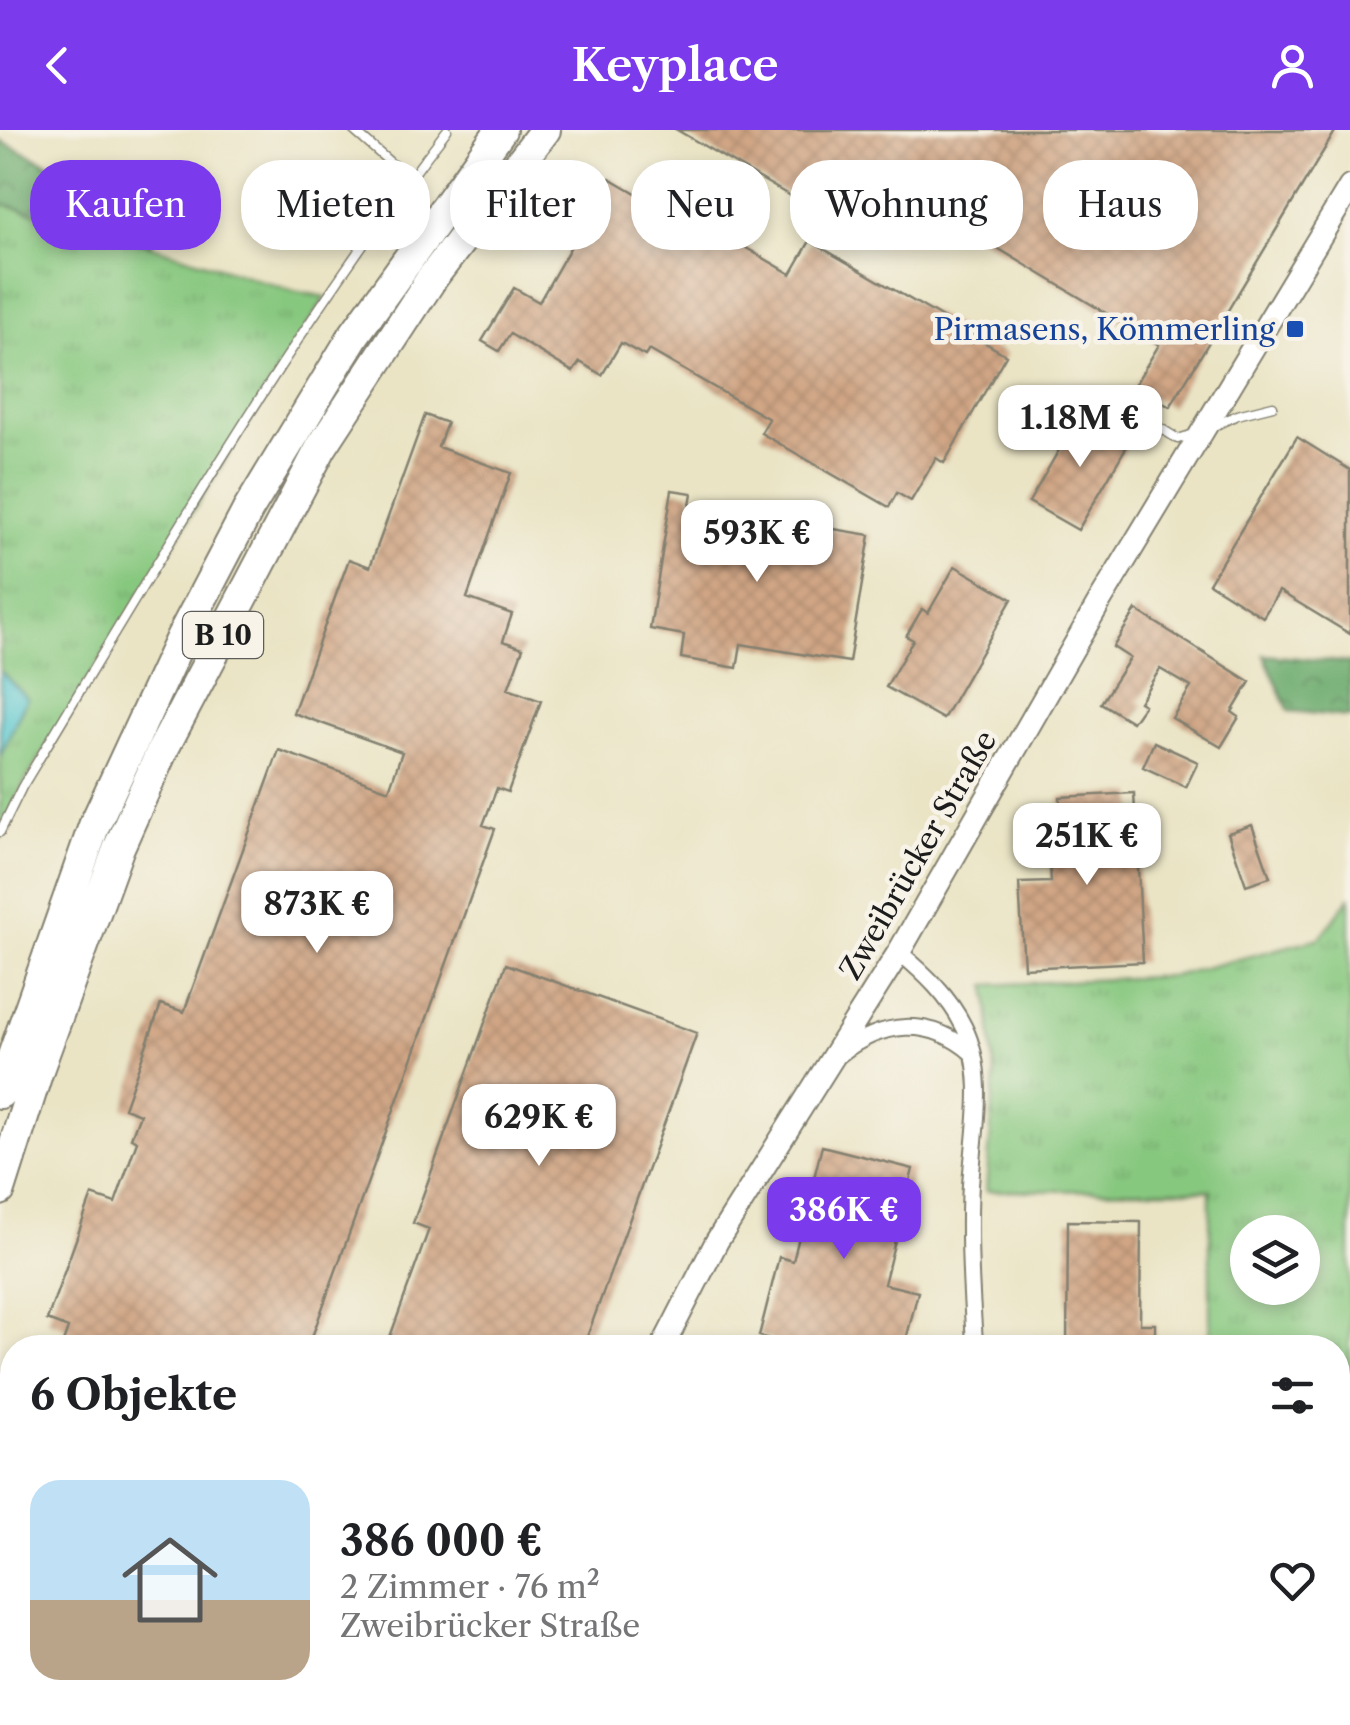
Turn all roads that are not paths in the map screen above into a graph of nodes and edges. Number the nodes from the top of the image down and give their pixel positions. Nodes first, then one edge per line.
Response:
1 (353, 130) edge
2 (446, 130) edge
3 (501, 130) edge
4 (545, 130) edge
5 (387, 160) edge
6 (423, 160) edge
7 (1350, 187) edge
8 (359, 250) edge
9 (1273, 406) dead end
10 (1131, 410) dead end
11 (1202, 432) junction
12 (0, 832) edge
13 (899, 952) junction
14 (973, 1054) junction
15 (832, 1060) junction
16 (0, 1093) edge
17 (0, 1190) edge
18 (669, 1335) edge
19 (974, 1335) edge

1 - 5 lane
2 - 6 lane
3 - 16 highway, B 10
4 - 17 highway, B 10
7 - 11 street, Zweibrücker Straße
8 - 12 lane
9 - 11 lane
10 - 11 lane
11 - 13 street, Zweibrücker Straße
13 - 14 street
13 - 15 street, Zweibrücker Straße
14 - 15 street
14 - 19 street
15 - 18 street, Zweibrücker Straße

